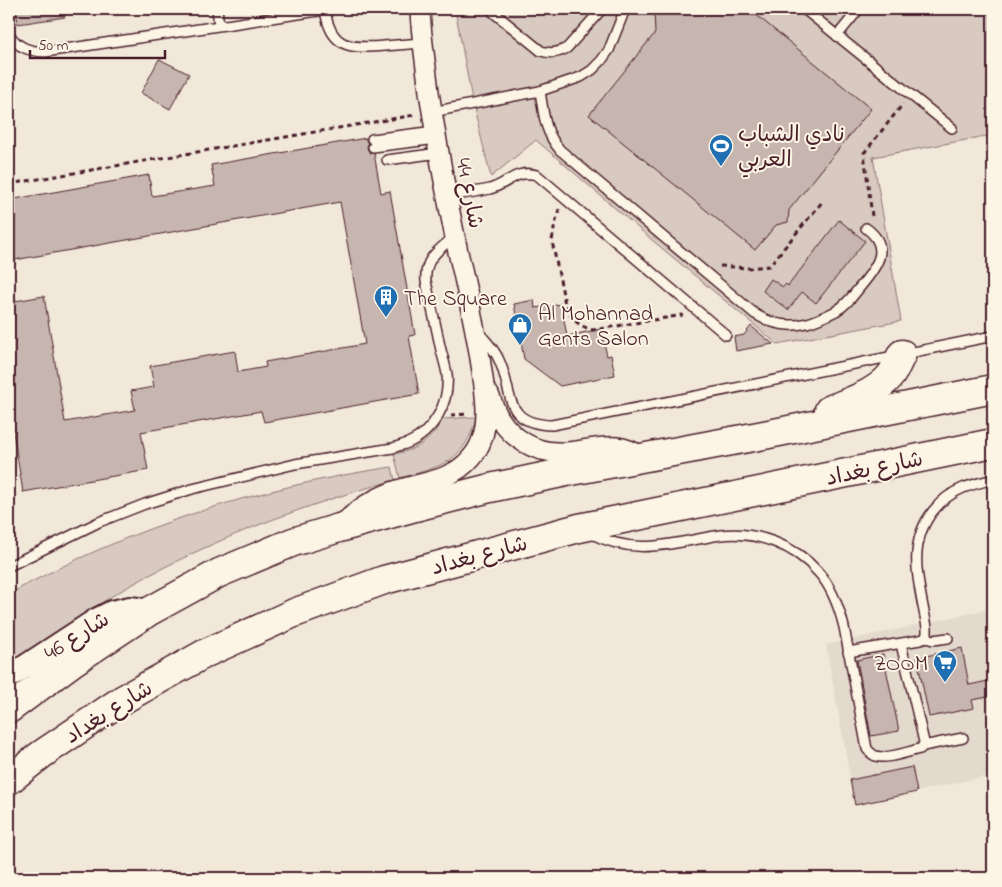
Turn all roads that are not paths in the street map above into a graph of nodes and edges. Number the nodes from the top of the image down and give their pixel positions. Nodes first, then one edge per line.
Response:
1 (217, 9) edge
2 (258, 9) edge
3 (325, 9) edge
4 (420, 9) edge
5 (602, 9) edge
6 (625, 9) edge
7 (804, 9) edge
8 (859, 9) edge
9 (493, 12) dead end
10 (260, 20) junction
11 (219, 26) junction
12 (9, 34) edge
13 (837, 36) junction
14 (422, 42) junction
15 (540, 91) junction
16 (952, 128) dead end
17 (436, 134) junction
18 (372, 143) dead end
19 (387, 160) dead end
20 (448, 196) junction
21 (866, 228) dead end
22 (455, 236) junction
23 (474, 326) junction
24 (726, 335) dead end
25 (993, 336) edge
26 (902, 354) junction
27 (484, 384) junction
28 (993, 389) edge
29 (764, 435) junction
30 (993, 443) edge
31 (642, 457) junction
32 (993, 479) edge
33 (340, 528) junction
34 (579, 528) junction
35 (9, 566) edge
36 (148, 612) junction
37 (926, 638) junction
38 (948, 638) dead end
39 (901, 644) junction
40 (848, 652) junction
41 (9, 677) edge
42 (9, 708) edge
43 (963, 738) dead end
44 (923, 746) junction
45 (9, 780) edge

1 - 11 lane
2 - 10 lane
3 - 10 lane
3 - 14 lane
4 - 14 street, شارع 44
5 - 9 lane
6 - 15 lane
7 - 13 lane
8 - 13 lane
10 - 11 lane
11 - 12 lane
13 - 16 lane
14 - 17 street, شارع 44
15 - 17 lane
15 - 21 lane
17 - 18 lane
17 - 19 lane
17 - 20 street, شارع 44
20 - 22 street, شارع 44
20 - 24 lane
22 - 23 street, شارع 44
22 - 35 lane
23 - 26 lane
23 - 27 street, شارع 44
25 - 26 lane
26 - 29 main road
27 - 31 street, شارع 44
27 - 33 street, شارع 44
28 - 29 main road
29 - 31 main road
30 - 34 main road, شارع بغداد
31 - 33 main road
32 - 37 lane
33 - 36 main road
34 - 40 lane
34 - 45 main road, شارع بغداد
36 - 41 street, شارع 46
36 - 42 main road
37 - 38 lane
37 - 39 lane
39 - 40 lane
39 - 44 lane
40 - 44 lane
43 - 44 lane

